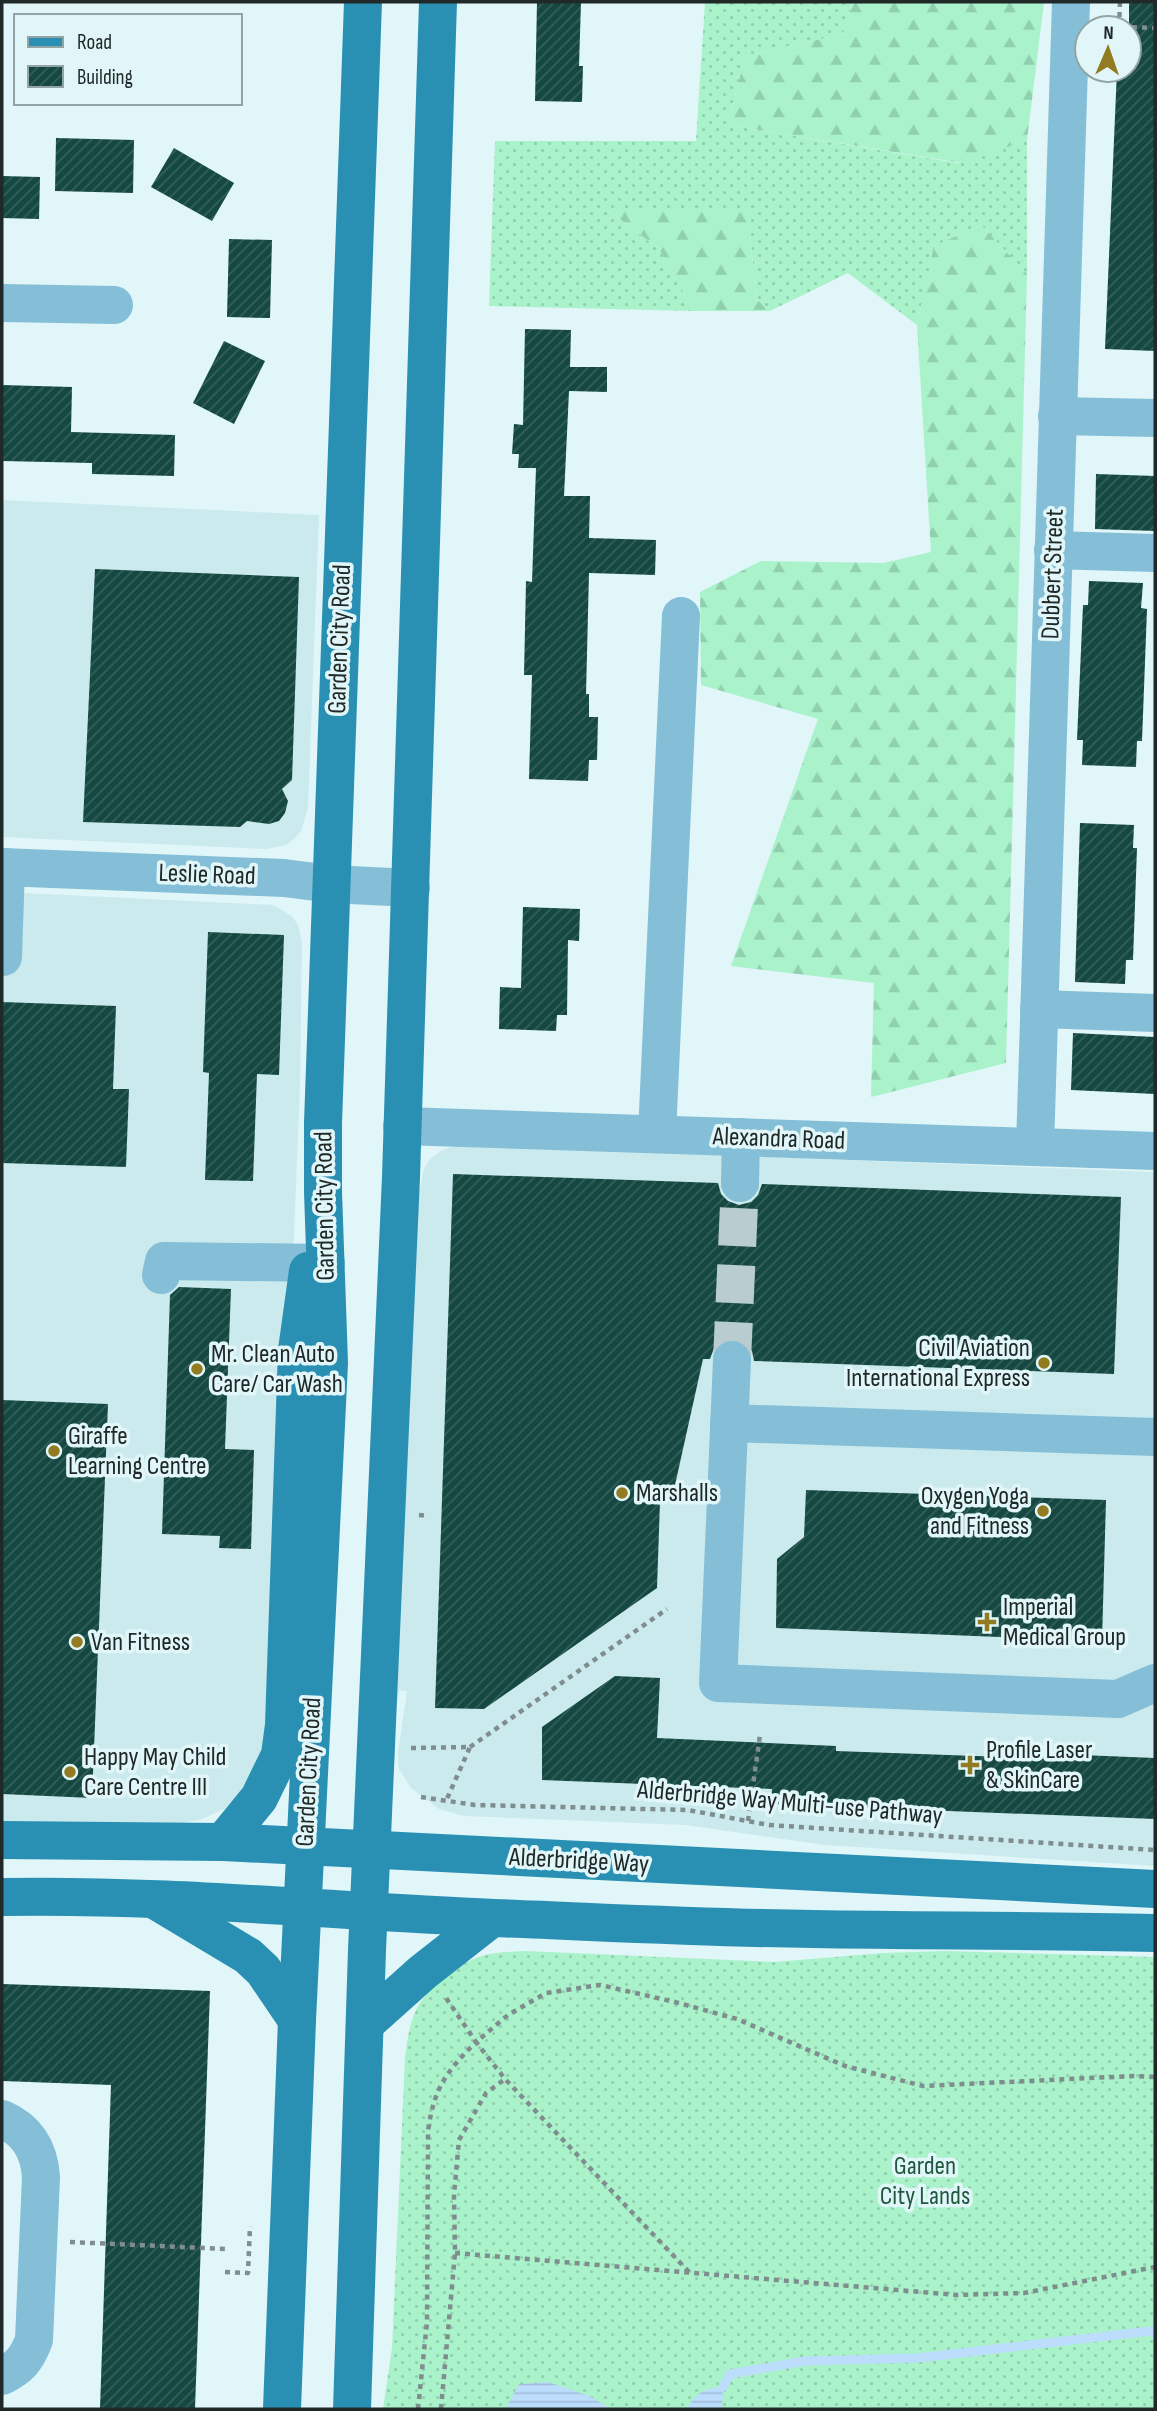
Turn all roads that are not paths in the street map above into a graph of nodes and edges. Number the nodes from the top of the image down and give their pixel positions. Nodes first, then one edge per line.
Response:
1 (363, 2) edge
2 (438, 2) edge
3 (1078, 84) edge
4 (2, 303) edge
5 (114, 305) dead end
6 (1057, 416) junction
7 (1155, 418) edge
8 (1053, 550) junction
9 (1155, 554) edge
10 (681, 616) dead end
11 (4, 867) edge
12 (331, 884) junction
13 (411, 888) junction
14 (3, 957) edge
15 (1039, 1009) junction
16 (1155, 1013) edge
17 (402, 1126) junction
18 (657, 1135) junction
19 (741, 1137) junction
20 (1035, 1147) junction
21 (1155, 1151) edge
22 (740, 1184) tunnel mouth
23 (318, 1263) junction
24 (161, 1275) dead end
25 (732, 1360) tunnel mouth
26 (729, 1423) junction
27 (1155, 1437) edge
28 (1155, 1683) edge
29 (2, 1840) edge
30 (223, 1842) junction
31 (306, 1846) junction
32 (372, 1849) junction
33 (1155, 1889) edge
34 (2, 1897) edge
35 (153, 1899) junction
36 (303, 1908) junction
37 (369, 1911) junction
38 (492, 1918) junction
39 (1155, 1933) edge
40 (297, 2020) junction
41 (365, 2024) junction
42 (2, 2119) edge
43 (2, 2376) edge
44 (282, 2409) edge
45 (352, 2409) edge

1 - 12 main road, Garden City Road
2 - 13 main road
3 - 6 street, Dubbert Street
4 - 5 street
6 - 7 street
6 - 8 street, Dubbert Street
8 - 9 street
8 - 15 street, Dubbert Street
10 - 18 street
11 - 12 street, Leslie Road
11 - 14 street
12 - 13 street, Leslie Road
12 - 23 main road, Garden City Road
13 - 17 main road
15 - 16 street
15 - 20 street, Dubbert Street
17 - 18 street, Alexandra Road
17 - 32 main road
18 - 19 street, Alexandra Road
19 - 20 street, Alexandra Road
19 - 22 street
20 - 21 street, Alexandra Road
23 - 24 street
23 - 30 main road
23 - 31 main road, Garden City Road
25 - 26 street
26 - 27 street
26 - 28 street
29 - 30 main road, Alderbridge Way
30 - 31 main road, Alderbridge Way
31 - 32 main road, Alderbridge Way
31 - 36 main road, Garden City Road
32 - 33 main road, Alderbridge Way
32 - 37 main road
34 - 35 main road
35 - 36 main road
35 - 40 main road
36 - 37 main road
36 - 40 main road, Garden City Road
37 - 38 main road
37 - 41 main road
38 - 39 main road
38 - 41 main road
40 - 44 main road, Garden City Road
41 - 45 main road
42 - 43 street

